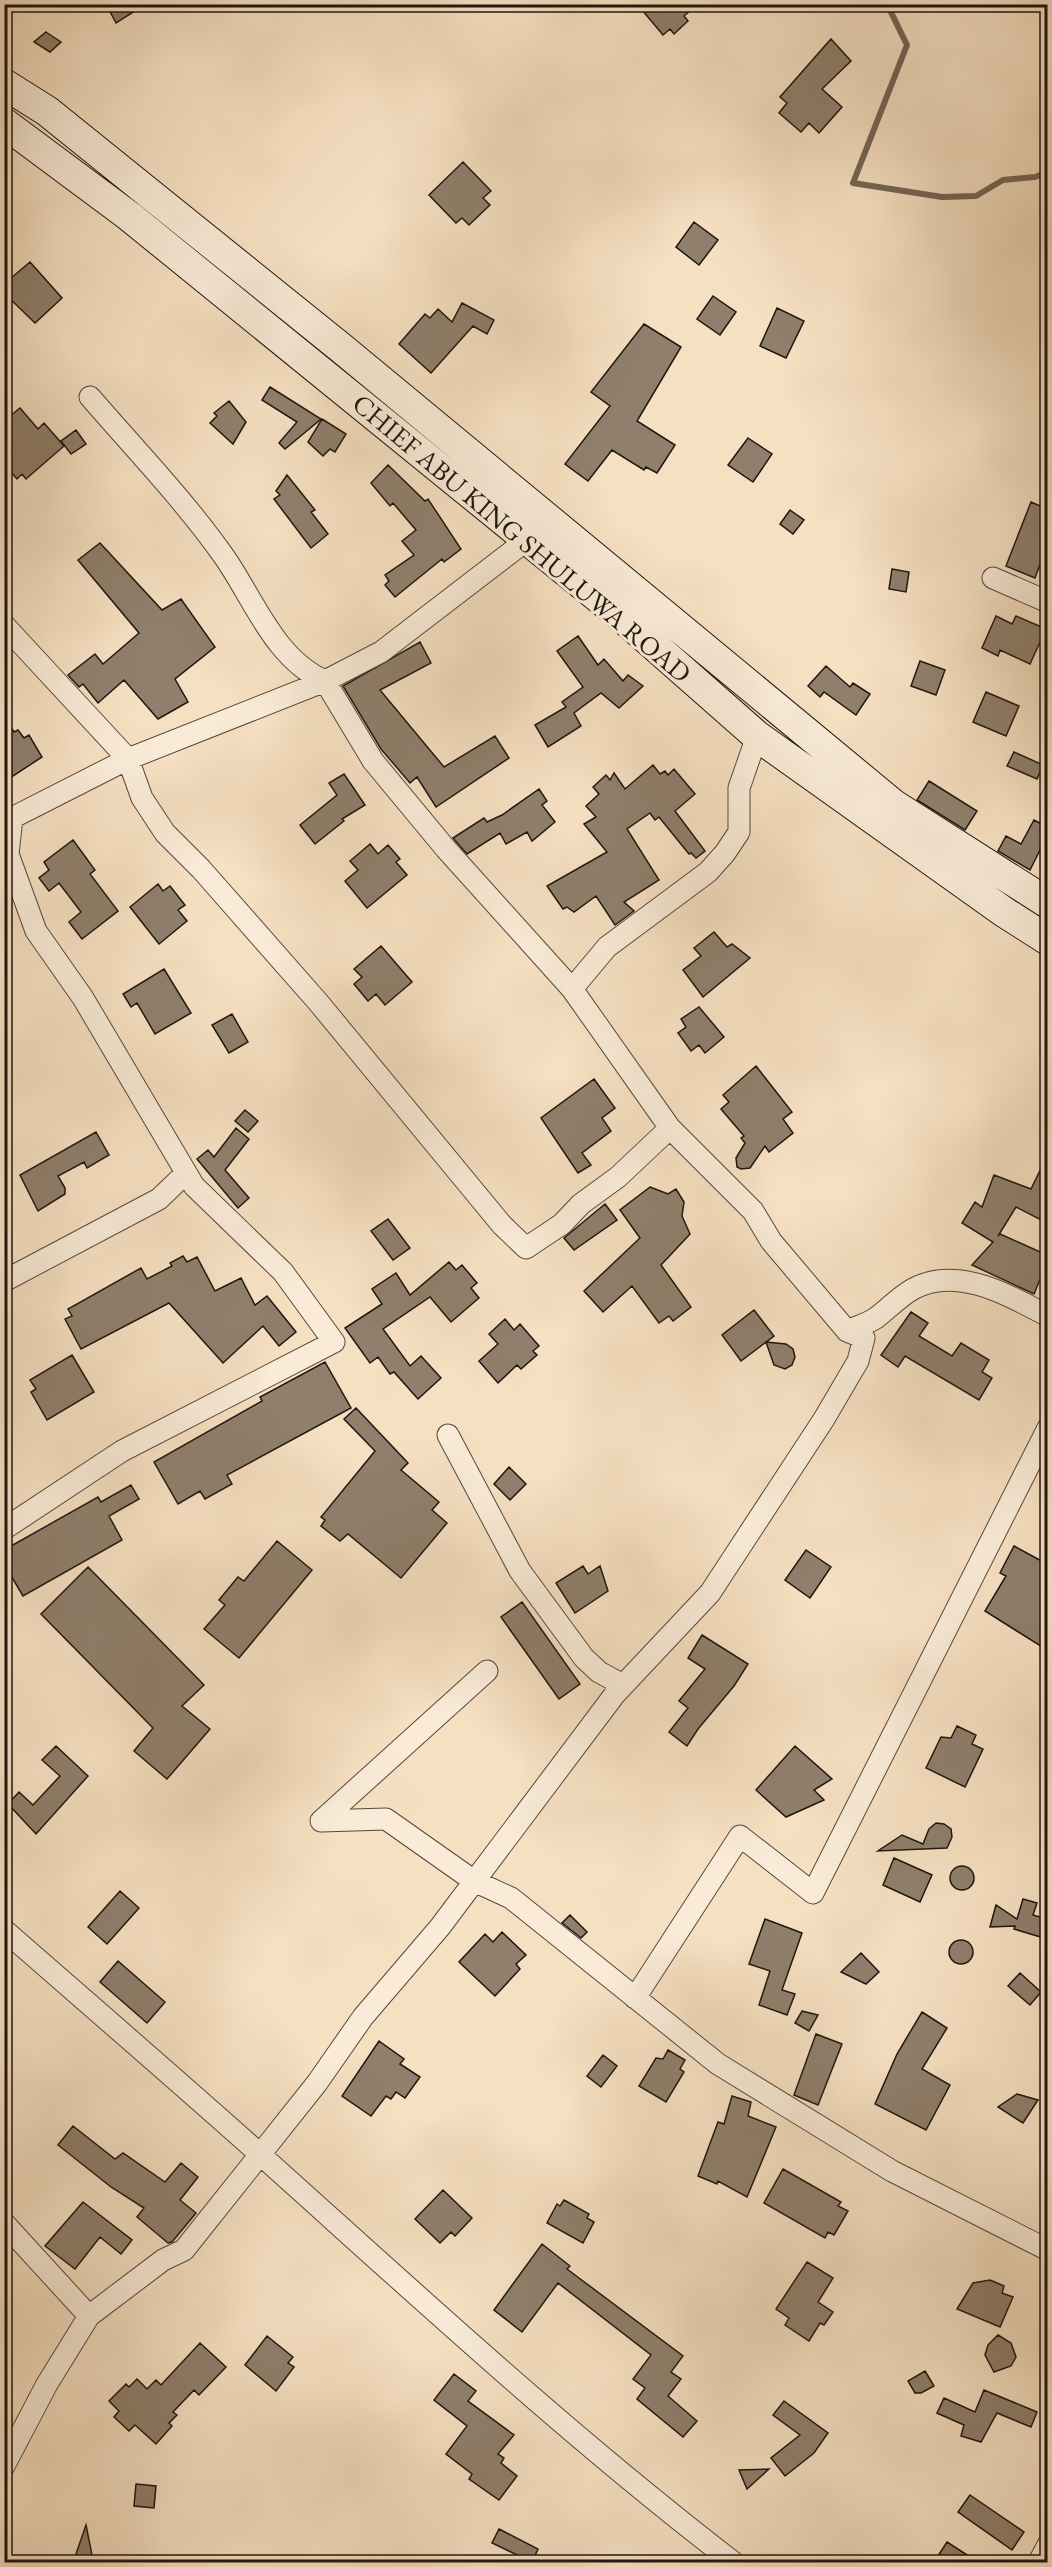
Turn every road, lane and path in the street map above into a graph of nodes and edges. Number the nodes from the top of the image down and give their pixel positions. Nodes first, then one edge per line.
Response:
1 (4, 84) edge
2 (4, 123) edge
3 (90, 397) dead end
4 (527, 540) junction
5 (993, 578) dead end
6 (623, 599) junction
7 (1047, 602) edge
8 (4, 626) edge
9 (325, 681) junction
10 (757, 736) junction
11 (128, 759) junction
12 (8, 820) edge
13 (1045, 894) edge
14 (1047, 940) edge
15 (572, 989) junction
16 (670, 1128) junction
17 (186, 1174) junction
18 (4, 1281) edge
19 (1047, 1316) edge
20 (861, 1329) junction
21 (1047, 1428) edge
22 (448, 1435) dead end
23 (4, 1529) edge
24 (487, 1671) dead end
25 (623, 1685) junction
26 (474, 1881) junction
27 (4, 1930) edge
28 (635, 1998) junction
29 (261, 2156) junction
30 (4, 2223) edge
31 (1047, 2250) edge
32 (89, 2316) junction
33 (4, 2466) edge
34 (1047, 2546) edge
35 (733, 2562) edge
36 (1038, 2562) edge

1 - 6 street
2 - 4 street, CHIEF ABU KING SHULUWA ROAD
3 - 9 street
4 - 6 street, CHIEF ABU KING SHULUWA ROAD
4 - 9 street
5 - 7 street
6 - 10 street, CHIEF ABU KING SHULUWA ROAD
6 - 13 street
8 - 11 street
9 - 11 street
9 - 15 street
10 - 14 street, CHIEF ABU KING SHULUWA ROAD
10 - 15 street
11 - 12 street
11 - 16 street
12 - 17 street
15 - 16 street
16 - 20 street
17 - 18 street
17 - 23 street
19 - 20 street
20 - 25 street
21 - 28 street
22 - 25 street
24 - 26 street
25 - 26 street
26 - 28 street
26 - 29 street
27 - 29 street
28 - 31 street
29 - 32 street
29 - 35 street
30 - 32 street
32 - 33 street
34 - 36 street

